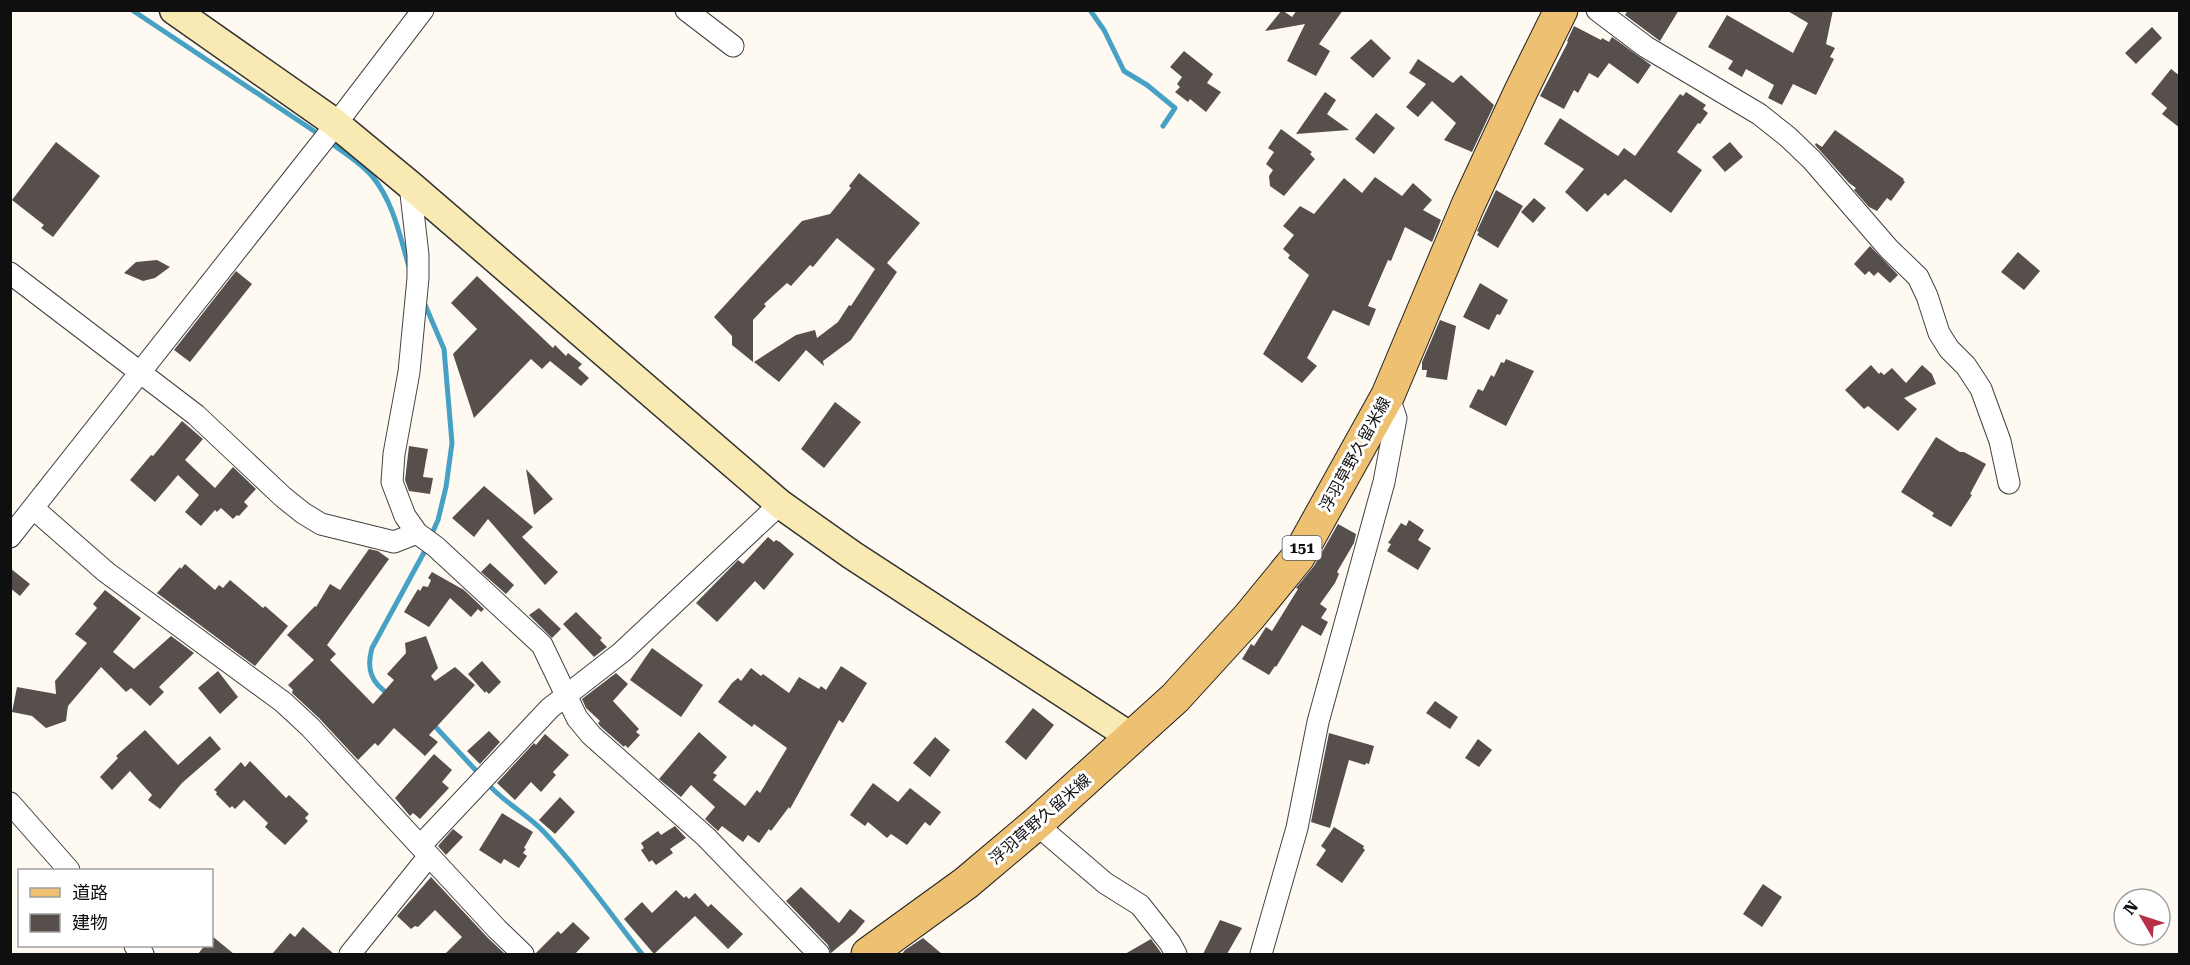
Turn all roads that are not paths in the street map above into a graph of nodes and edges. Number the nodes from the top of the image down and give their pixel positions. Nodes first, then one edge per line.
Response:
1 (174, 10) edge
2 (423, 10) edge
3 (686, 10) edge
4 (1561, 10) edge
5 (1597, 10) edge
6 (733, 46) dead end
7 (328, 134) junction
8 (410, 185) junction
9 (10, 273) edge
10 (140, 372) junction
11 (1388, 395) junction
12 (2009, 483) dead end
13 (780, 504) junction
14 (33, 508) junction
15 (10, 537) edge
16 (426, 539) junction
17 (566, 696) junction
18 (1131, 737) junction
19 (10, 804) edge
20 (1036, 824) junction
21 (425, 851) junction
22 (68, 869) edge
23 (350, 954) edge
24 (523, 954) edge
25 (819, 954) edge
26 (868, 954) edge
27 (1176, 954) edge
28 (1261, 954) edge

1 - 7 street
2 - 7 street
3 - 6 street
4 - 11 main road, 浮羽草野久留米線 / 151
5 - 12 street
7 - 8 street
7 - 10 street
8 - 13 street
8 - 16 street
9 - 10 street
10 - 14 street
10 - 16 street
11 - 18 main road, 浮羽草野久留米線 / 151
11 - 28 street
13 - 17 street
13 - 18 street
14 - 15 street
14 - 21 street
16 - 17 street
17 - 21 street
17 - 25 street
18 - 20 main road, 浮羽草野久留米線 / 151
19 - 22 street
20 - 26 main road, 浮羽草野久留米線 / 151
20 - 27 street
21 - 23 street
21 - 24 street

